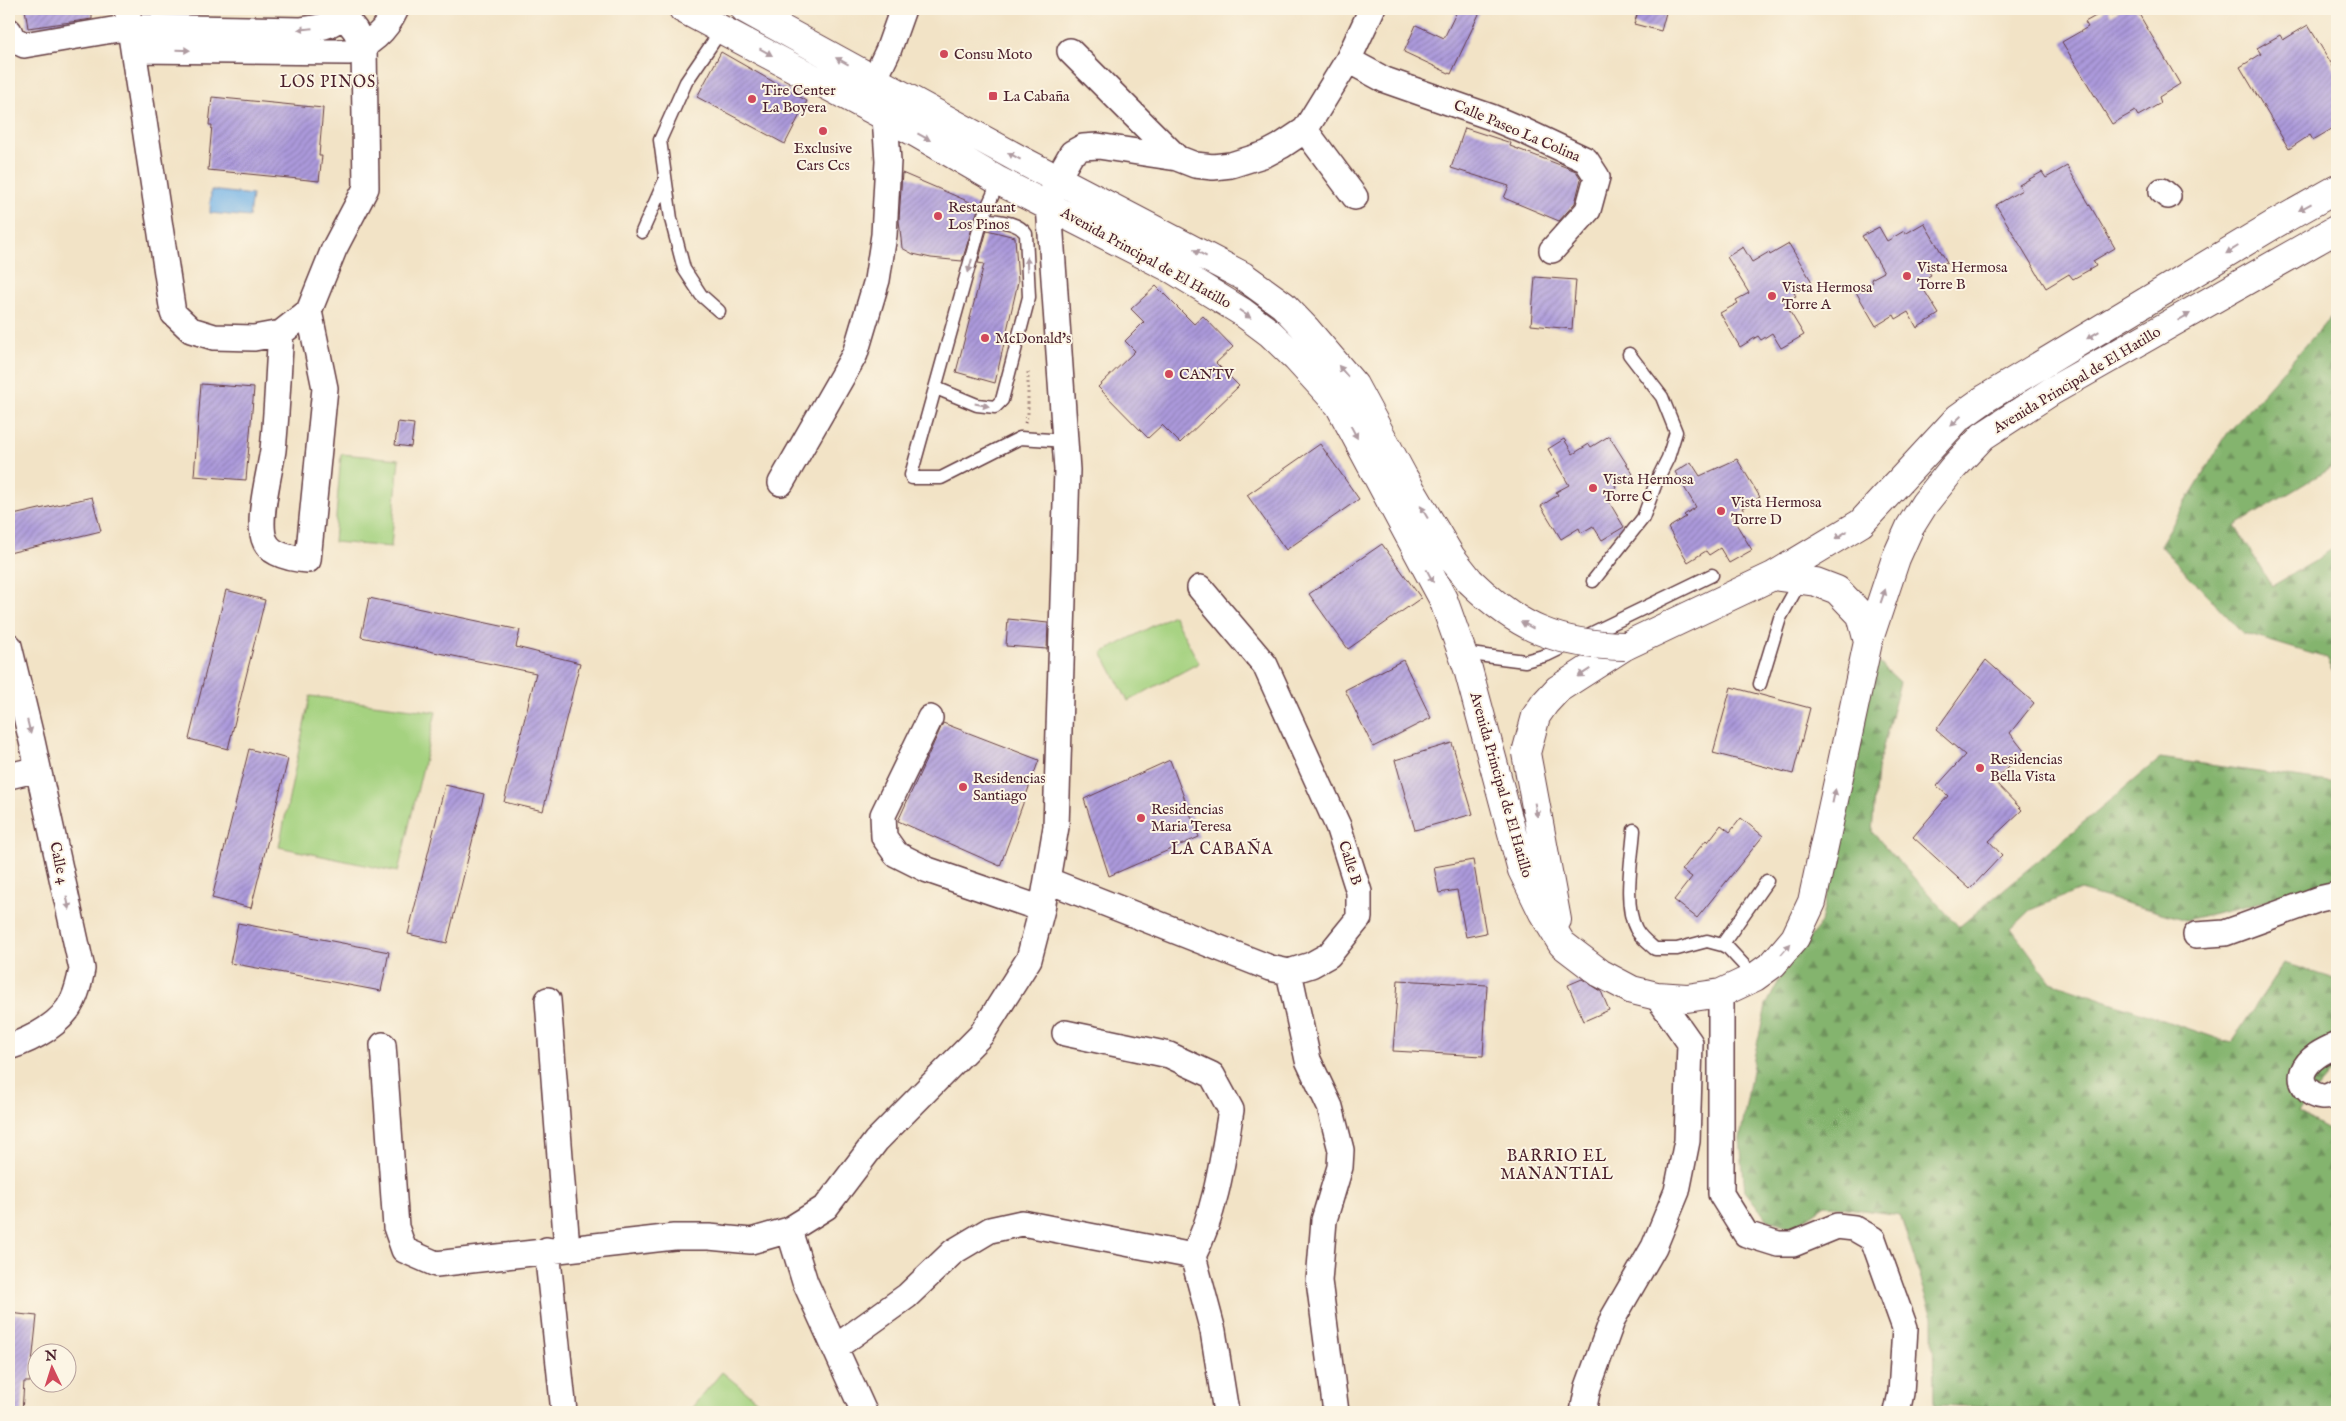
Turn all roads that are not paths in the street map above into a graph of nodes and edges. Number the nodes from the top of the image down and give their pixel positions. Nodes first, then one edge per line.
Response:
1 (396, 9) edge
2 (683, 9) edge
3 (745, 9) edge
4 (903, 9) edge
5 (1372, 9) edge
6 (345, 12) edge
7 (130, 28) edge
8 (722, 29) junction
9 (9, 31) edge
10 (364, 47) junction
11 (1070, 51) dead end
12 (1348, 60) junction
13 (875, 78) junction
14 (885, 117) junction
15 (1305, 130) junction
16 (1177, 158) junction
17 (1057, 179) junction
18 (665, 180) junction
19 (999, 181) junction
20 (2337, 189) edge
21 (1355, 196) dead end
22 (1049, 206) junction
23 (982, 219) junction
24 (2337, 228) edge
25 (642, 232) dead end
26 (1552, 250) dead end
27 (309, 311) junction
28 (719, 311) dead end
29 (281, 333) junction
30 (1629, 354) dead end
31 (936, 388) junction
32 (1066, 441) junction
33 (781, 483) dead end
34 (1712, 574) dead end
35 (1773, 576) junction
36 (1801, 580) junction
37 (1593, 581) dead end
38 (1200, 588) dead end
39 (1868, 642) junction
40 (9, 646) edge
41 (1625, 646) junction
42 (1462, 653) junction
43 (1760, 684) dead end
44 (930, 718) dead end
45 (38, 769) junction
46 (9, 776) edge
47 (1634, 830) dead end
48 (1048, 881) junction
49 (1767, 881) dead end
50 (2337, 895) edge
51 (1042, 909) junction
52 (2196, 935) dead end
53 (1562, 944) junction
54 (1722, 944) junction
55 (1289, 972) junction
56 (1755, 977) junction
57 (1721, 993) junction
58 (1657, 996) junction
59 (548, 1000) dead end
60 (1065, 1033) dead end
61 (1720, 1035) junction
62 (1690, 1043) junction
63 (383, 1045) dead end
64 (2337, 1045) edge
65 (9, 1047) edge
66 (2337, 1092) edge
67 (789, 1230) junction
68 (557, 1249) junction
69 (1193, 1256) junction
70 (836, 1347) junction
71 (564, 1412) edge
72 (864, 1412) edge
73 (1226, 1412) edge
74 (1336, 1412) edge
75 (1583, 1412) edge
76 (1897, 1412) edge

1 - 10 street
2 - 8 main road, Avenida Principal de El Hatillo
13 -> 3 main road, Avenida Principal de El Hatillo
4 - 13 street
5 - 12 street
6 -> 7 street
6 - 10 street
7 - 9 street
7 -> 10 street
7 - 29 street
8 -> 14 main road, Avenida Principal de El Hatillo
8 - 18 lane
10 - 27 street
11 - 16 street
12 - 15 street
12 - 26 street, Calle Paseo La Colina
17 -> 13 main road, Avenida Principal de El Hatillo
14 -> 19 main road, Avenida Principal de El Hatillo
14 - 33 street
15 - 16 street
15 - 21 street
16 - 17 street
17 - 22 street
41 -> 17 main road, Avenida Principal de El Hatillo, bridge
18 - 25 lane
18 - 28 lane
19 - 22 main road, Avenida Principal de El Hatillo
19 - 23 lane
20 -> 35 main road, Avenida Principal de El Hatillo
22 - 32 street
22 -> 42 main road, Avenida Principal de El Hatillo
23 -> 31 lane
31 -> 23 lane
39 -> 24 main road, Avenida Principal de El Hatillo
27 - 29 street
27 - 29 street
30 - 37 lane
31 - 32 lane
32 - 48 street
34 - 42 lane
35 - 36 main road
35 - 41 main road, Avenida Principal de El Hatillo
36 - 39 main road
36 - 43 lane
38 - 55 street, Calle B
56 -> 39 main road, Avenida Principal de El Hatillo
40 -> 45 street, Calle 4
41 -> 53 main road
42 - 53 main road, Avenida Principal de El Hatillo
44 - 51 street
45 - 46 street
45 -> 65 street, Calle 4
47 - 54 lane
48 - 51 street
48 - 55 street
49 - 54 lane
50 - 52 street
51 - 67 street
53 - 58 main road, Avenida Principal de El Hatillo
54 - 56 lane
55 - 74 street
56 - 57 main road, Avenida Principal de El Hatillo
57 - 58 main road, Avenida Principal de El Hatillo
57 - 61 street
58 - 62 street
59 - 68 street
60 - 69 street
61 - 62 street
61 - 76 street
62 - 75 street
63 - 68 street
64 - 66 street
67 - 68 street
67 - 70 street
68 - 71 street
69 - 70 street
69 - 73 street
70 - 72 street

